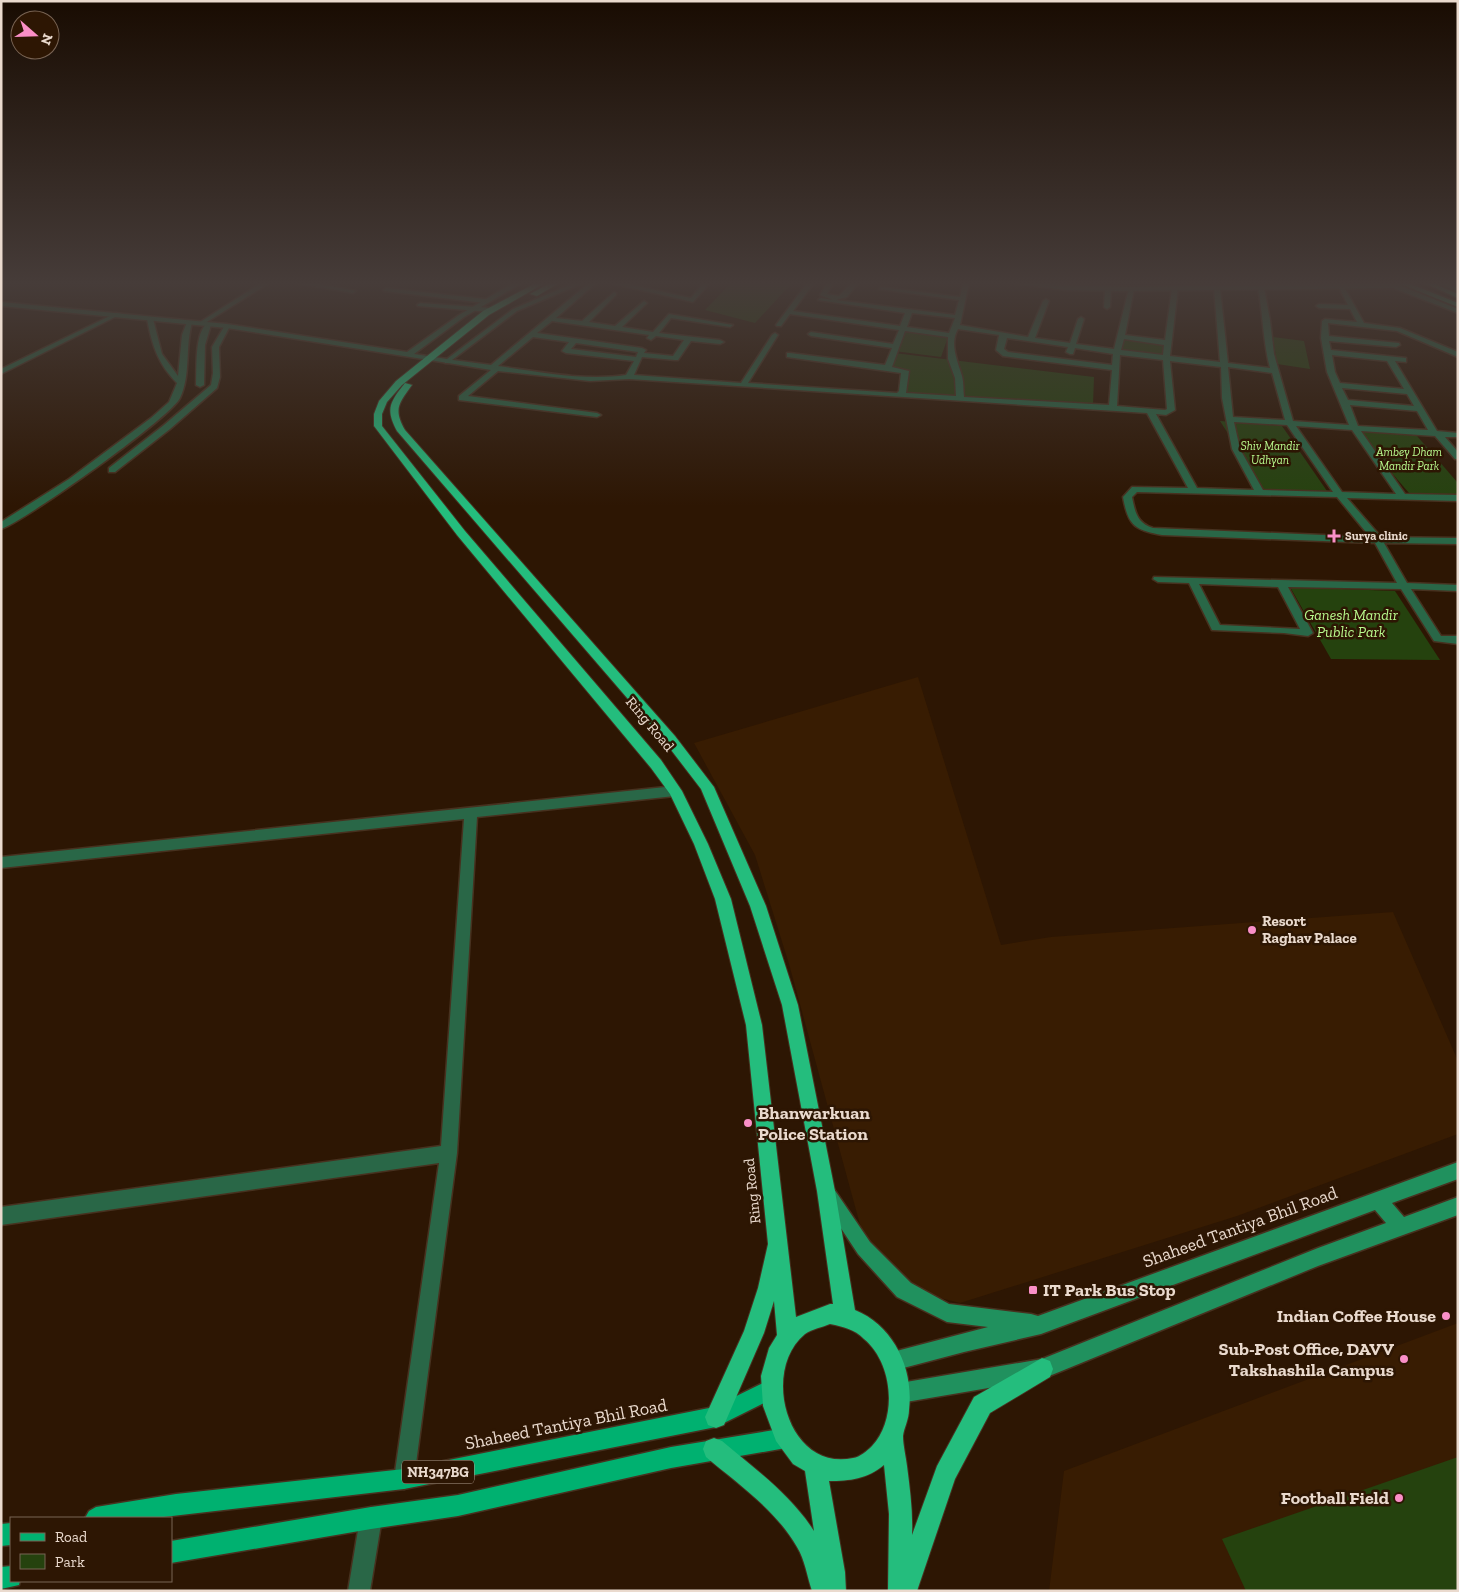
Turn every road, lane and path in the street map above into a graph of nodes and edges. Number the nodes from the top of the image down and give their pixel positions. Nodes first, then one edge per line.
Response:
1 (31, 357) edge
2 (159, 357) edge
3 (183, 357) edge
4 (201, 357) edge
5 (217, 357) edge
6 (428, 357) edge
7 (441, 357) edge
8 (507, 357) edge
9 (639, 357) edge
10 (761, 357) edge
11 (807, 357) edge
12 (891, 357) edge
13 (952, 357) edge
14 (1034, 357) edge
15 (1069, 357) edge
16 (1116, 357) edge
17 (1166, 357) edge
18 (1168, 357) edge
19 (1223, 357) edge
20 (1271, 357) edge
21 (1328, 357) edge
22 (1375, 357) edge
23 (438, 359) junction
24 (1390, 359) junction
25 (1403, 360) dead end
26 (1068, 362) junction
27 (1224, 364) junction
28 (888, 368) junction
29 (1115, 368) junction
30 (494, 369) junction
31 (1276, 371) junction
32 (1, 372) edge
33 (628, 377) junction
34 (181, 383) junction
35 (200, 385) dead end
36 (743, 385) junction
37 (1336, 385) junction
38 (1409, 392) junction
39 (898, 395) junction
40 (960, 400) junction
41 (1345, 402) junction
42 (1113, 408) junction
43 (1422, 410) junction
44 (1150, 411) junction
45 (597, 415) dead end
46 (1229, 419) junction
47 (1289, 422) junction
48 (1354, 427) junction
49 (1436, 434) junction
50 (1458, 435) edge
51 (1458, 457) edge
52 (112, 470) dead end
53 (1194, 491) junction
54 (1260, 493) junction
55 (1339, 494) junction
56 (1403, 497) junction
57 (1458, 498) edge
58 (1, 526) edge
59 (1378, 540) junction
60 (1458, 541) edge
61 (1158, 579) dead end
62 (1194, 581) junction
63 (1281, 584) junction
64 (1404, 586) junction
65 (1458, 588) edge
66 (1458, 640) edge
67 (675, 792) junction
68 (472, 814) junction
69 (1, 863) edge
70 (449, 1153) junction
71 (1458, 1170) edge
72 (826, 1191) junction
73 (1378, 1200) junction
74 (1458, 1206) edge
75 (1, 1216) edge
76 (1401, 1227) junction
77 (778, 1237) junction
78 (846, 1316) junction
79 (1041, 1325) junction
80 (788, 1336) junction
81 (892, 1361) junction
82 (1042, 1369) junction
83 (771, 1389) junction
84 (900, 1393) junction
85 (716, 1416) junction
86 (892, 1435) junction
87 (786, 1438) junction
88 (714, 1449) junction
89 (815, 1466) junction
90 (404, 1479) junction
91 (102, 1517) edge
92 (371, 1518) junction
93 (172, 1552) edge
94 (359, 1591) edge
95 (824, 1591) edge
96 (834, 1591) edge
97 (900, 1591) edge
98 (905, 1591) edge

1 - 32 street
2 - 34 street
3 - 34 street
4 - 35 street
5 - 52 street
6 - 23 street
7 - 23 street
8 - 30 street
9 - 33 street
10 - 36 street
11 - 28 street
12 - 28 street
13 - 40 street
14 - 26 street
15 - 26 street
16 - 29 street
17 - 44 street
18 - 27 street
19 - 27 street
20 - 31 street
21 - 37 street
22 - 24 street
23 - 30 street
23 - 67 highway, Ring Road
23 - 72 highway, Ring Road
24 - 25 street
24 - 38 street
26 - 29 street
27 - 31 street
27 - 46 street
28 - 39 street
29 - 42 street
30 - 33 street
30 - 45 street
31 - 47 street
33 - 36 street
34 - 58 street
36 - 39 street
37 - 38 street
37 - 41 street
38 - 43 street
39 - 40 street
40 - 42 street
41 - 43 street
41 - 48 street
42 - 44 street
43 - 49 street
44 - 53 street
46 - 47 street
46 - 54 street
47 - 48 street
47 - 55 street
48 - 49 street
48 - 56 street
49 - 50 street
49 - 51 street
53 - 54 street
53 - 59 street
54 - 55 street
55 - 56 street
55 - 59 street
56 - 57 street
59 - 60 street
59 - 64 street
61 - 62 street
62 - 63 street
62 - 63 street
63 - 64 street
64 - 65 street
64 - 66 street
67 - 68 street
67 - 77 highway, Ring Road
68 - 69 street
68 - 70 street
70 - 75 street
70 - 90 street
71 - 73 main road, Shaheed Tantiya Bhil Road
72 - 78 highway, Ring Road
72 - 79 main road
73 - 76 main road
73 - 79 main road, Shaheed Tantiya Bhil Road
74 - 76 main road
76 - 82 main road
77 - 80 highway, Ring Road
77 - 85 highway
78 - 80 highway
78 - 81 highway
79 - 81 main road, Shaheed Tantiya Bhil Road
80 - 83 highway
81 - 84 highway
82 - 84 main road
82 - 98 highway
83 - 85 main road, Shaheed Tantiya Bhil Road / NH347BG
83 - 87 highway
84 - 86 highway
85 - 90 main road, Shaheed Tantiya Bhil Road / NH347BG
86 - 89 highway
86 - 97 highway
87 - 88 main road, NH347BG
87 - 89 highway
88 - 92 main road, NH347BG
88 - 95 highway
89 - 96 highway
90 - 91 main road, Shaheed Tantiya Bhil Road / NH347BG
92 - 93 main road, NH347BG
92 - 94 street

